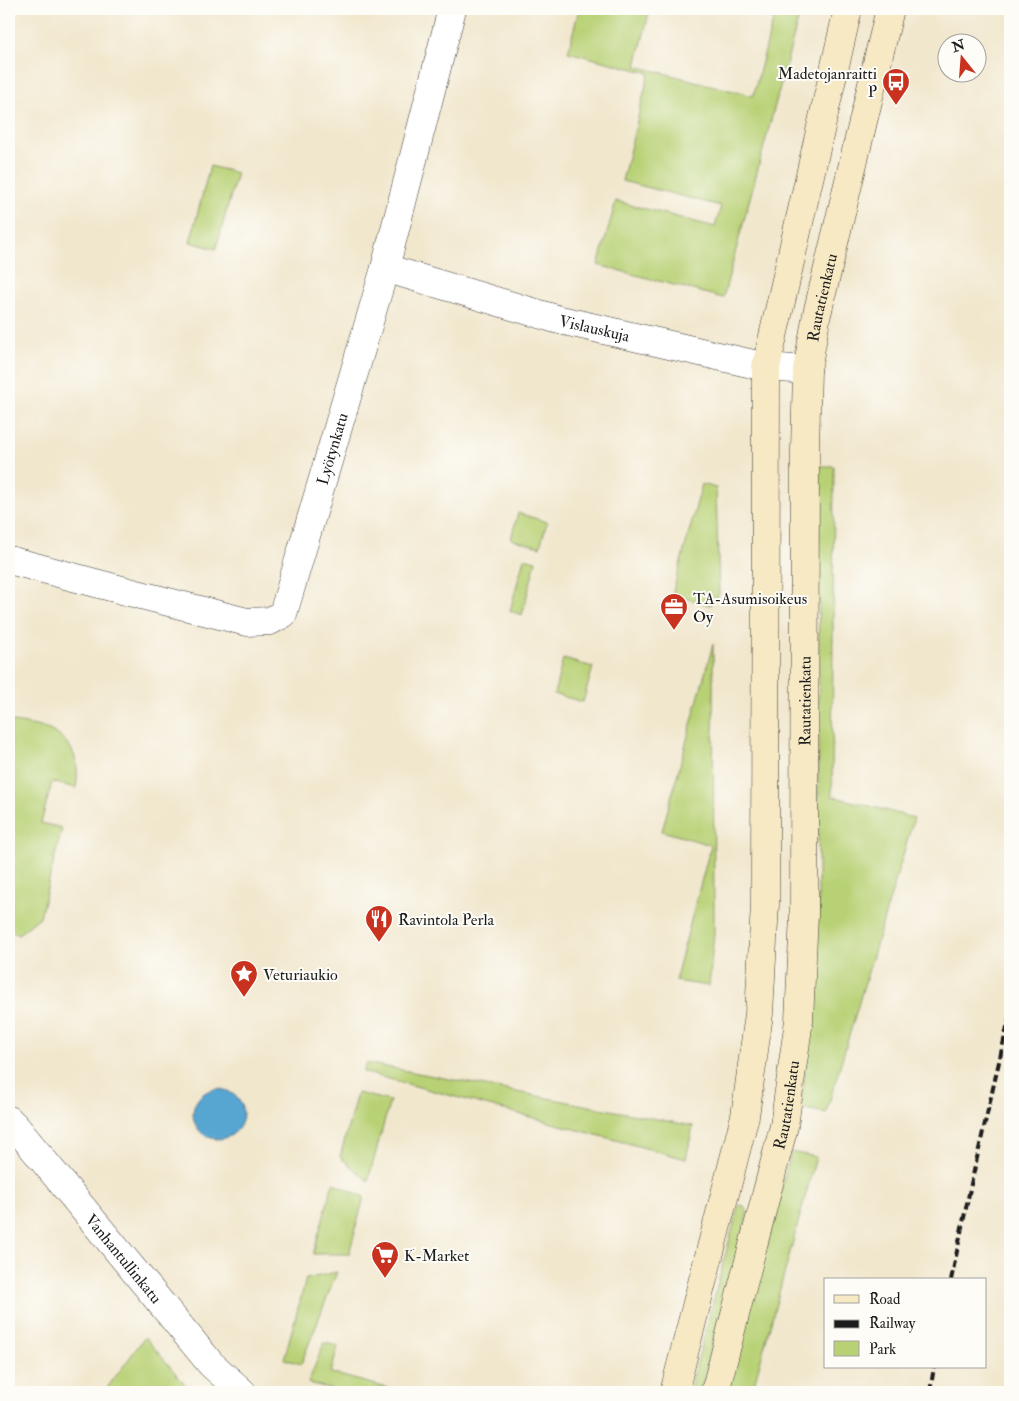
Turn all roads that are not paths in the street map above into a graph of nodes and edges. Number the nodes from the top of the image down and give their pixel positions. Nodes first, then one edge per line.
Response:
1 (452, 9) edge
2 (848, 9) edge
3 (890, 9) edge
4 (385, 268) junction
5 (766, 367) junction
6 (807, 370) junction
7 (9, 560) edge
8 (9, 1120) edge
9 (242, 1392) edge
10 (674, 1392) edge
11 (715, 1392) edge

1 - 4 street, Lyötynkatu
2 - 5 main road
3 - 6 main road, Rautatienkatu
4 - 5 street, Vislauskuja
4 - 7 street, Lyötynkatu
5 - 6 street, Vislauskuja
5 - 10 main road
6 - 11 main road, Rautatienkatu
8 - 9 street, Vanhantullinkatu

